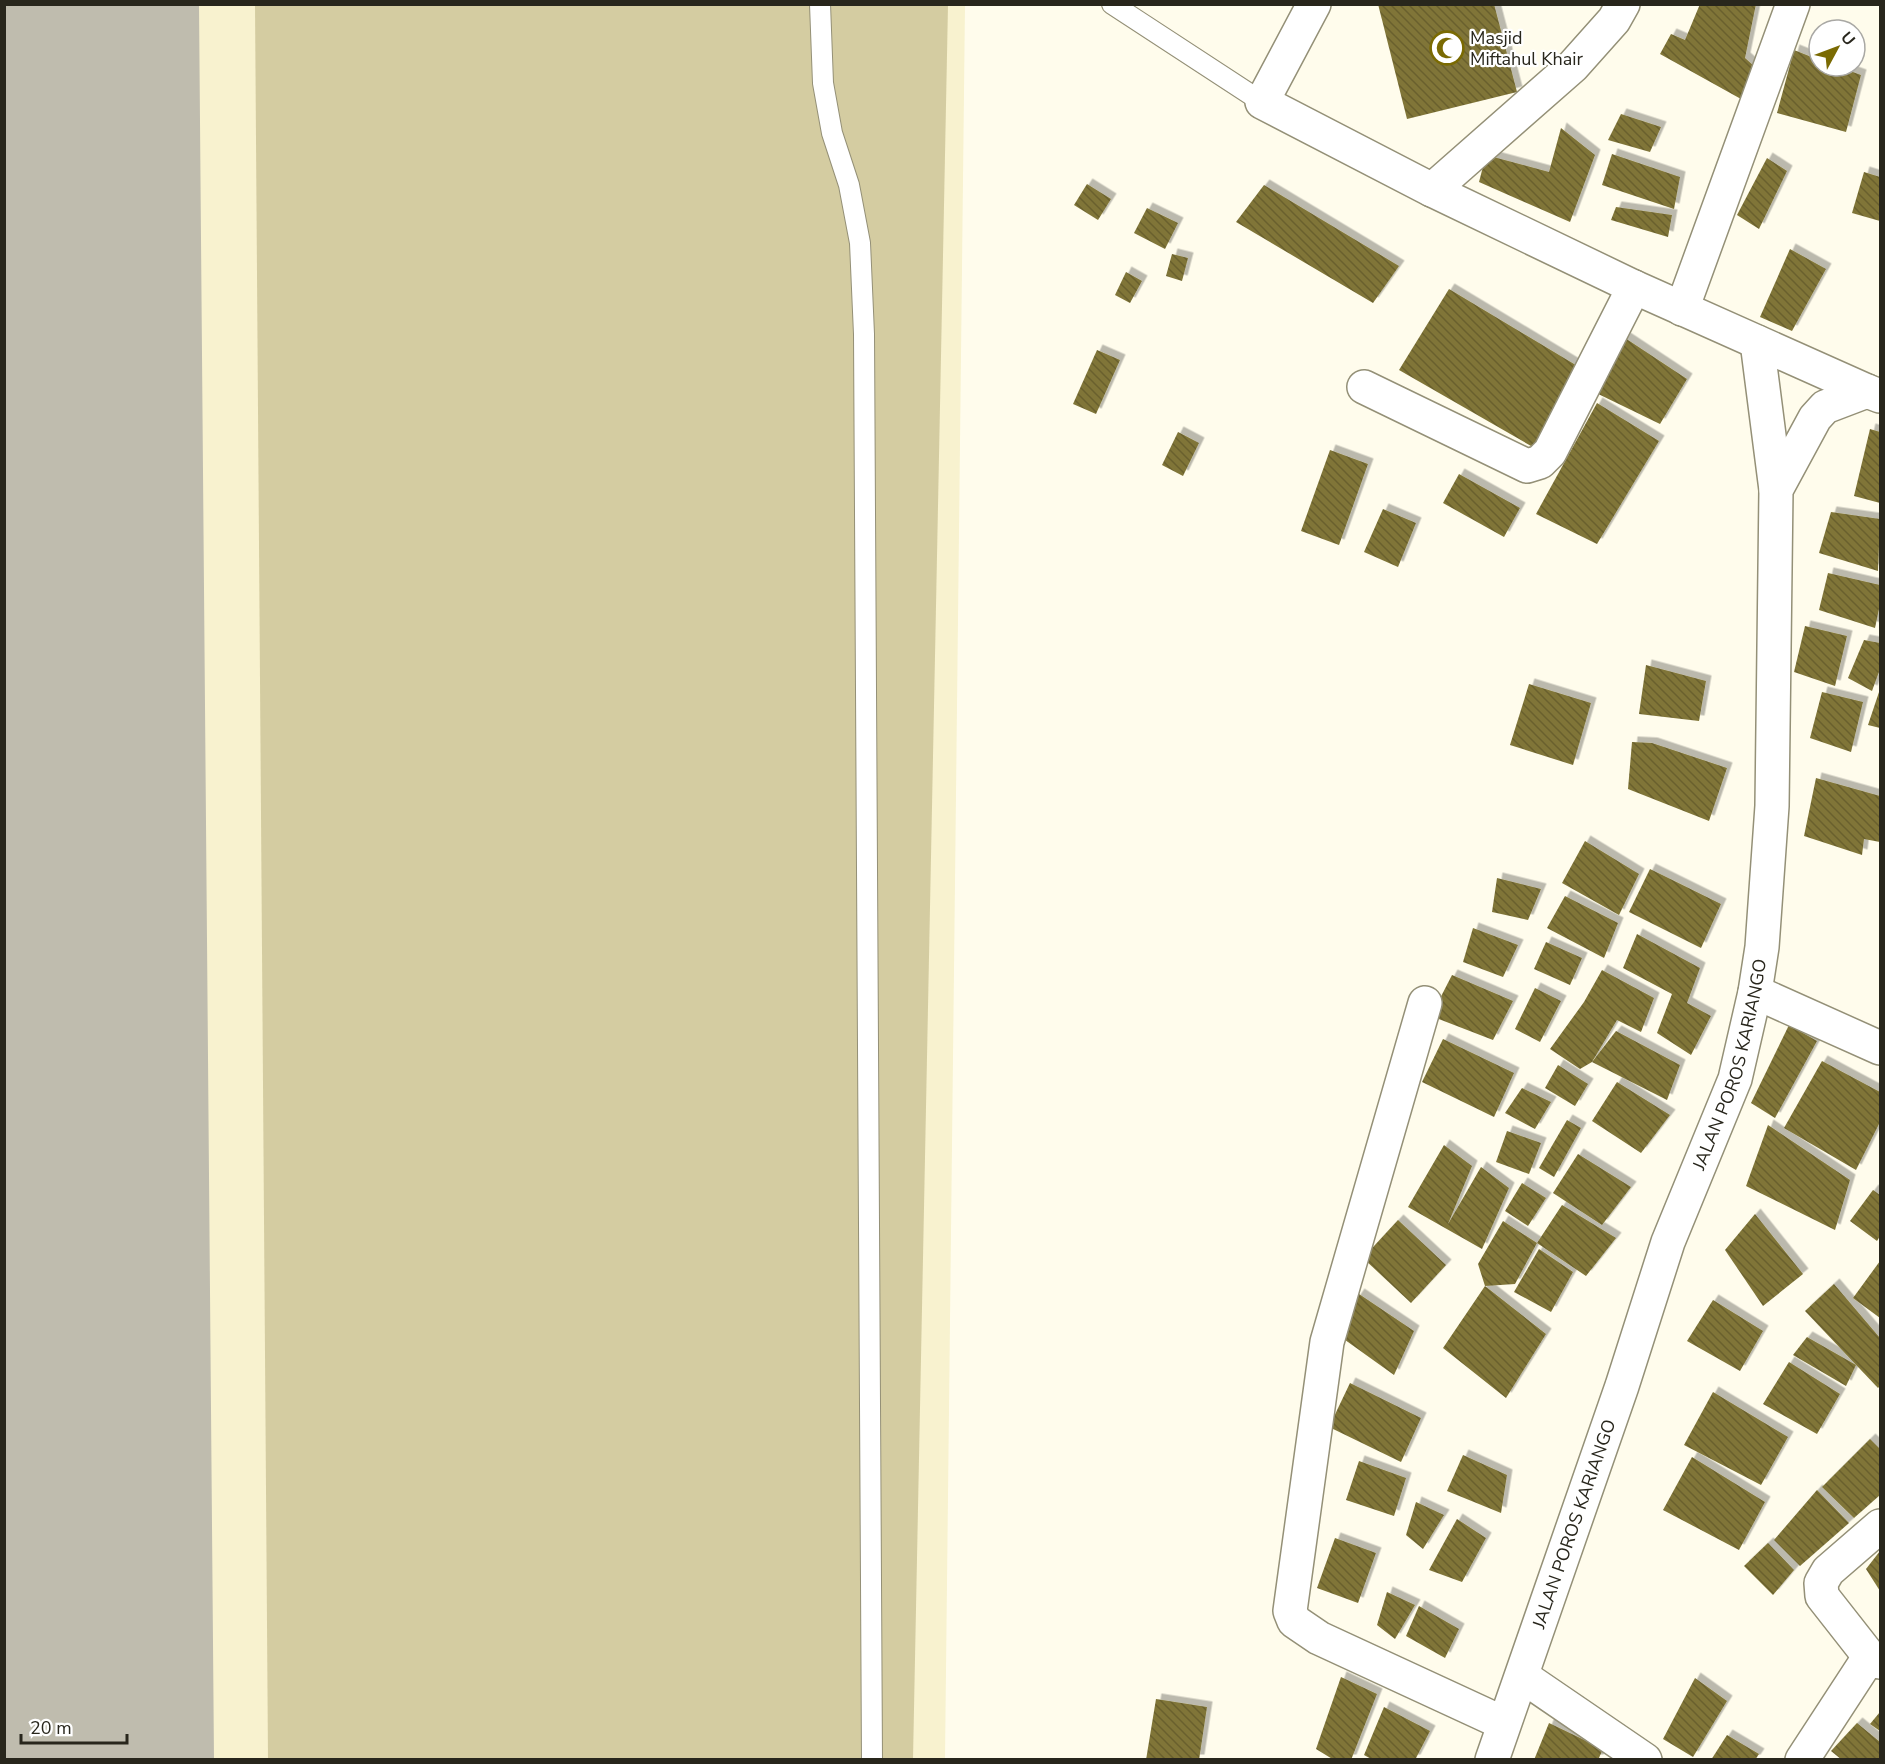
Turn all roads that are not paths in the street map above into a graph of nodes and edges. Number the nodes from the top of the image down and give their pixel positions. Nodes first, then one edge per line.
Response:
1 (820, 4) edge
2 (1112, 4) edge
3 (1314, 4) edge
4 (1623, 4) edge
5 (1793, 4) edge
6 (1262, 102) junction
7 (1432, 190) junction
8 (1634, 287) junction
9 (1682, 309) junction
10 (1757, 342) junction
11 (1364, 387) dead end
12 (1874, 393) edge
13 (1776, 490) junction
14 (1755, 992) junction
15 (1425, 1003) dead end
16 (1881, 1048) edge
17 (1881, 1526) edge
18 (1877, 1662) edge
19 (1522, 1676) junction
20 (1503, 1723) junction
21 (872, 1760) edge
22 (1492, 1760) edge
23 (1645, 1760) edge
24 (1802, 1760) edge

1 - 21 lane
2 - 6 lane
3 - 6 street
4 - 7 street
5 - 9 street
6 - 7 street
7 - 8 street
8 - 9 street
8 - 11 street
9 - 10 street
10 - 12 street
10 - 13 street
12 - 13 street, JALAN POROS KARIANGO
13 - 14 street, JALAN POROS KARIANGO
14 - 16 street
14 - 19 street, JALAN POROS KARIANGO
15 - 20 street
17 - 18 street
18 - 24 street
19 - 20 street, JALAN POROS KARIANGO
19 - 23 street
20 - 22 street, JALAN POROS KARIANGO

